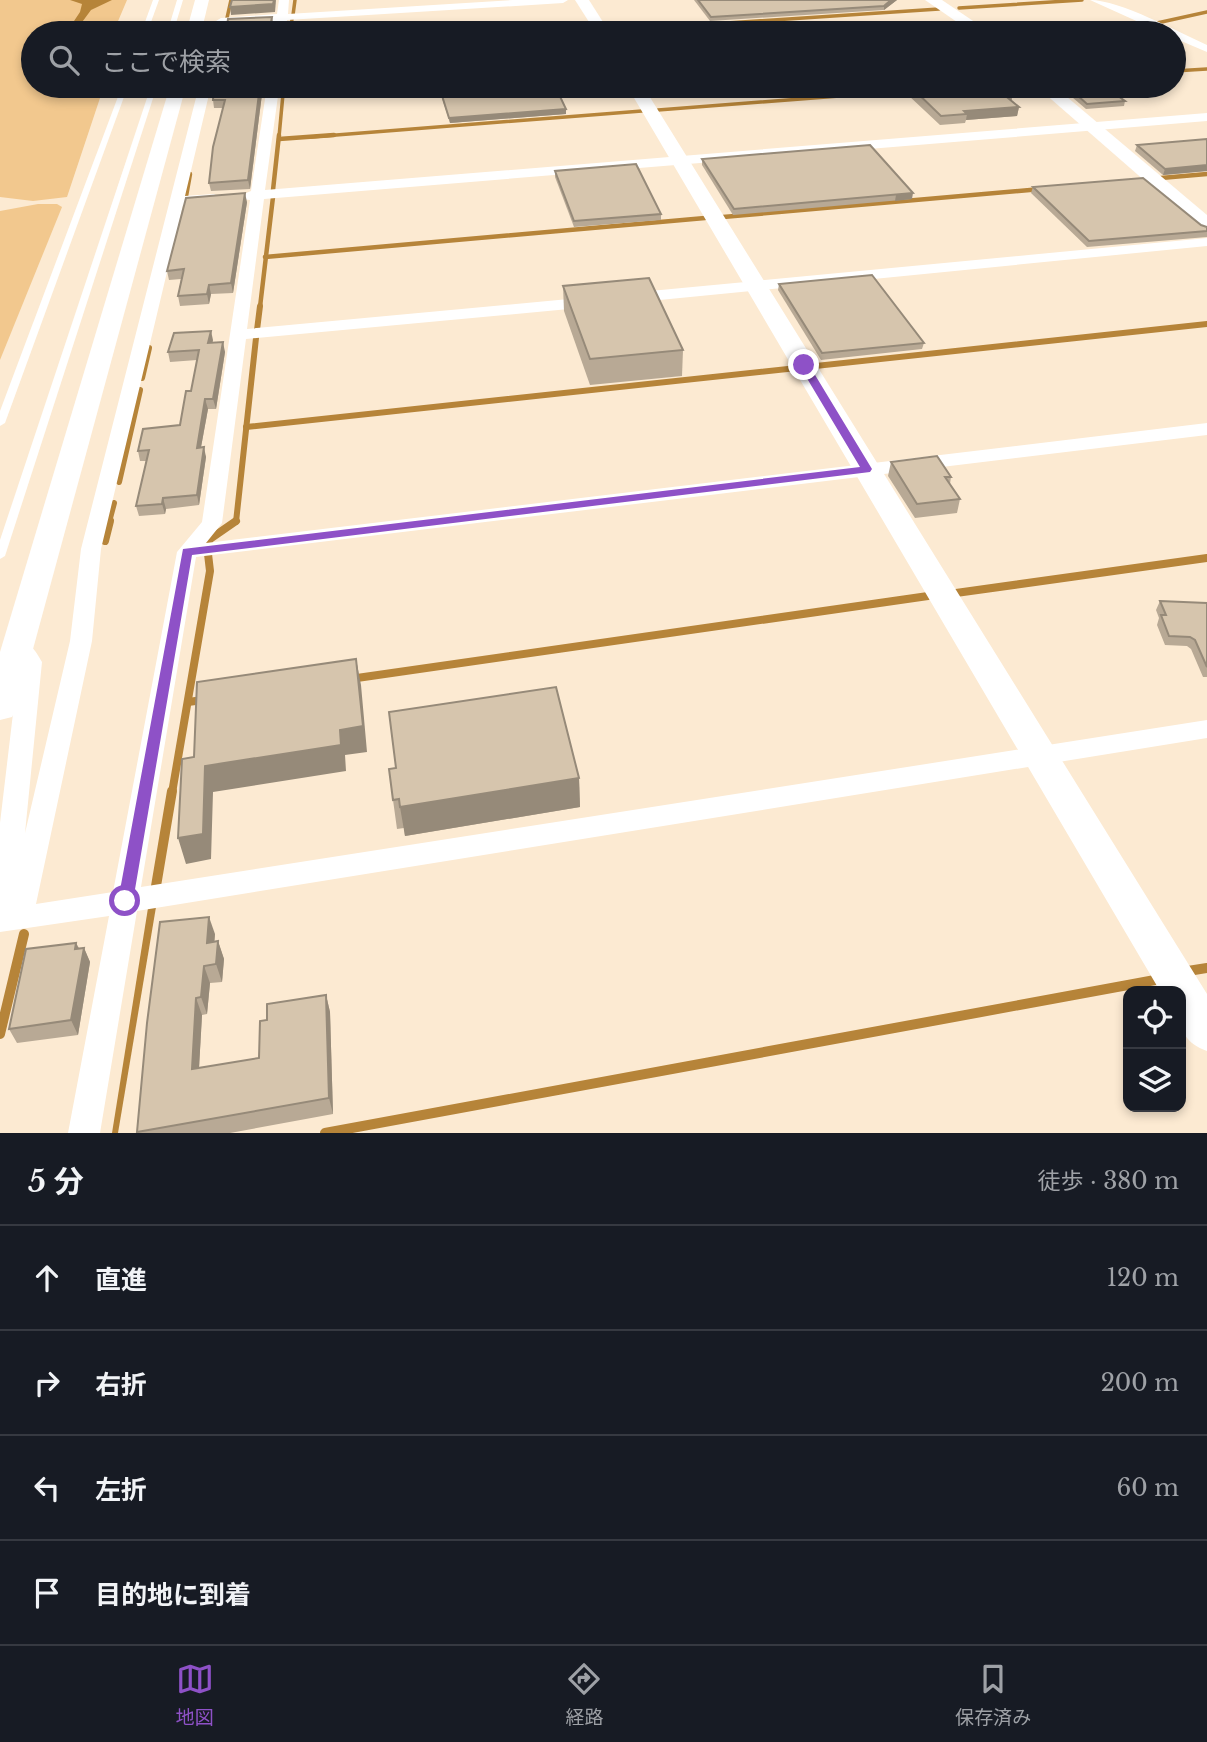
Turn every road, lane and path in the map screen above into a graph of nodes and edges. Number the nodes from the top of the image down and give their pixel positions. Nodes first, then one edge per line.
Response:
1 (156, 0) edge
2 (180, 0) edge
3 (202, 0) edge
4 (284, 0) edge
5 (563, 0) edge
6 (582, 0) edge
7 (932, 0) edge
8 (1095, 0) edge
9 (282, 17) junction
10 (148, 21) edge
11 (174, 21) edge
12 (196, 21) edge
13 (221, 21) edge
14 (282, 21) edge
15 (595, 21) edge
16 (964, 21) edge
17 (1143, 21) edge
18 (1186, 40) edge
19 (1207, 49) edge
20 (121, 98) edge
21 (151, 98) edge
22 (175, 98) edge
23 (202, 98) edge
24 (271, 98) edge
25 (642, 98) edge
26 (1058, 98) edge
27 (1207, 117) edge
28 (1093, 127) junction
29 (678, 160) junction
30 (257, 195) junction
31 (176, 201) junction
32 (1207, 225) edge
33 (1207, 242) edge
34 (756, 286) junction
35 (237, 335) junction
36 (0, 423) edge
37 (1207, 429) edge
38 (866, 469) junction
39 (187, 552) junction
40 (0, 556) edge
41 (18, 646) junction
42 (0, 708) edge
43 (1207, 729) edge
44 (1040, 755) junction
45 (144, 898) junction
46 (7, 923) edge
47 (1207, 1032) edge
48 (84, 1133) edge

1 - 10 lane
2 - 11 lane
3 - 12 street
4 - 9 street
5 - 9 street
6 - 15 street
7 - 16 street
8 - 17 street
9 - 13 street
9 - 14 street
18 - 19 street
20 - 36 lane
21 - 40 lane
22 - 41 street
23 - 31 street
24 - 30 street
25 - 29 street
26 - 28 street
27 - 28 street
28 - 29 street
28 - 32 street
29 - 30 street
29 - 34 street
30 - 31 street
30 - 35 street
31 - 46 street
33 - 34 street
34 - 35 street
34 - 38 street
35 - 39 street
37 - 38 street
38 - 39 street
38 - 44 street
39 - 45 street
41 - 42 street
41 - 46 street
43 - 44 street
44 - 45 street
44 - 47 street
45 - 46 street
45 - 48 street

